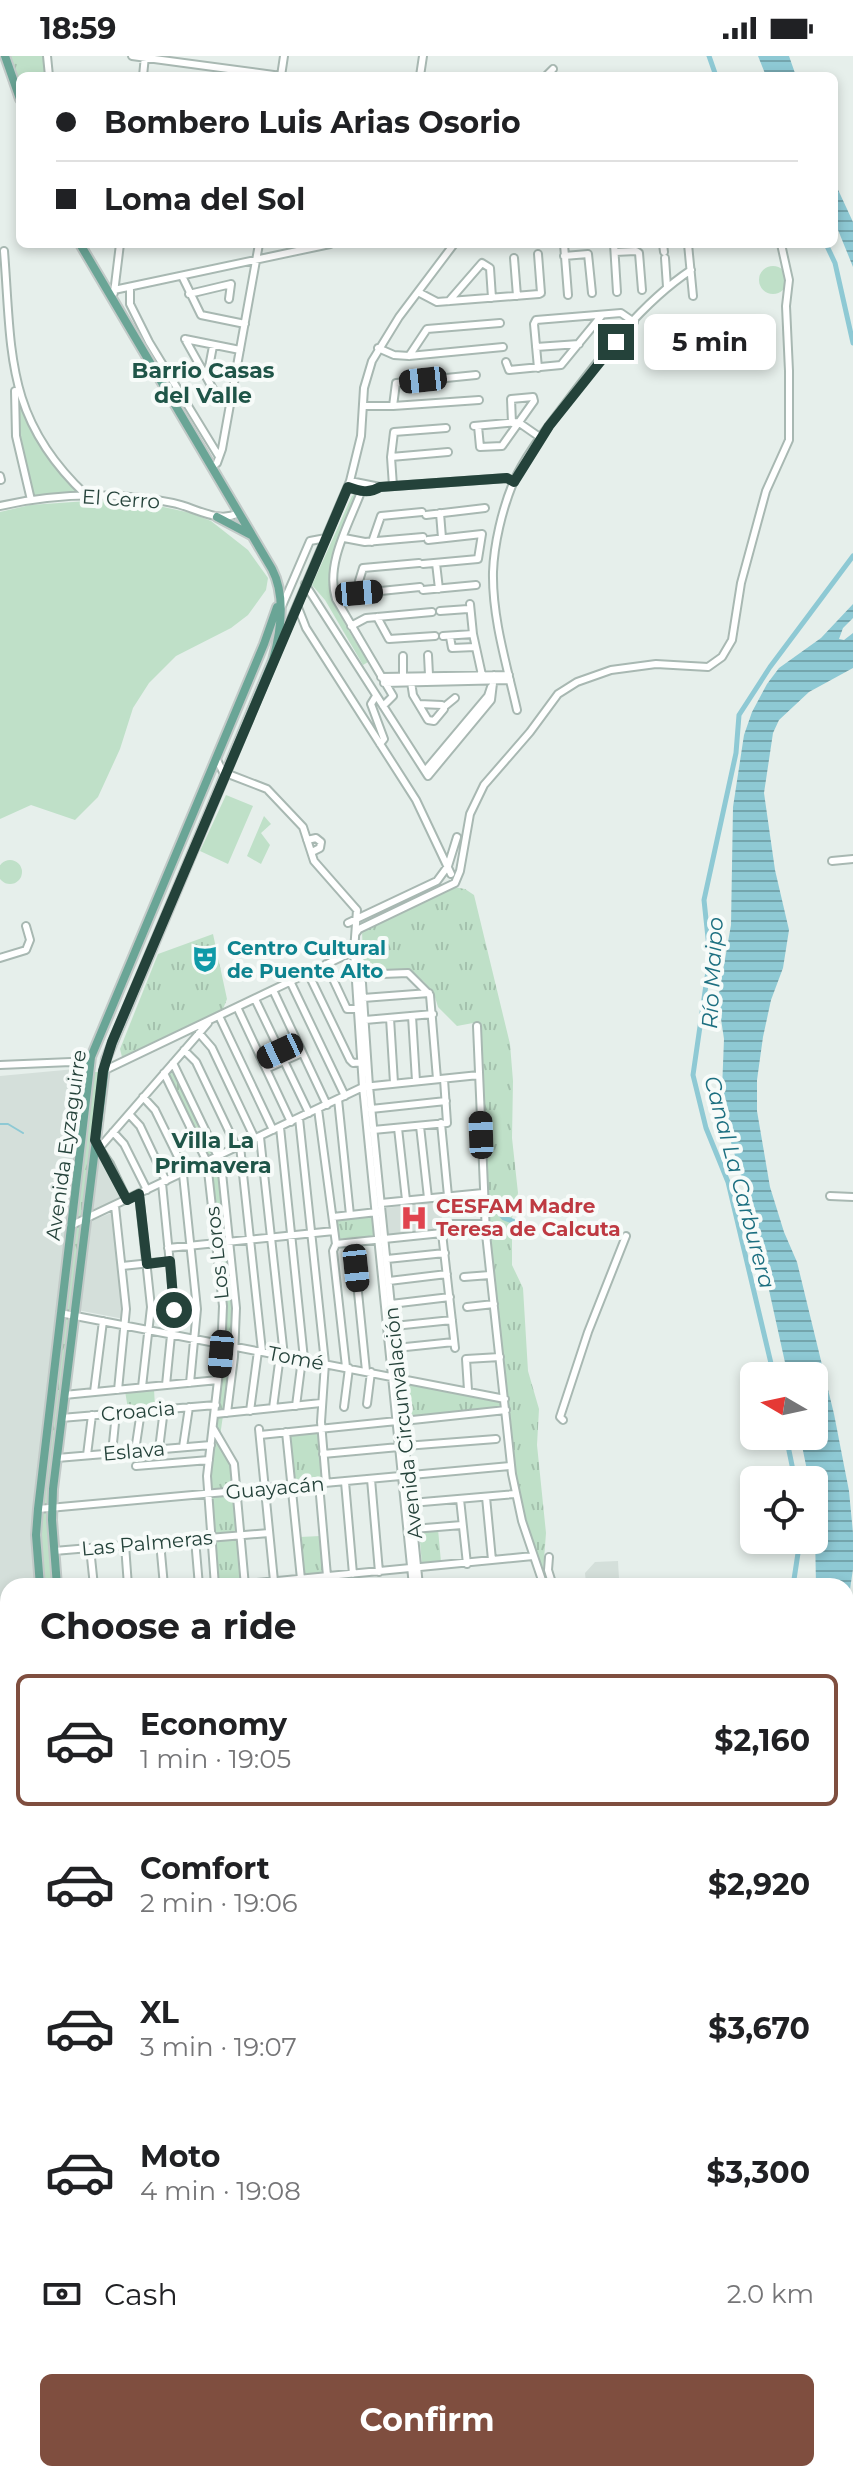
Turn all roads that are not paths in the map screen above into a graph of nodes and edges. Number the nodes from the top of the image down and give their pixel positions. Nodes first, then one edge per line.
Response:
1 (5, 56) edge
2 (132, 56) edge
3 (145, 57) edge
4 (553, 69) dead end
5 (252, 72) edge
6 (550, 72) edge
7 (16, 88) edge
8 (82, 248) edge
9 (119, 248) edge
10 (258, 248) edge
11 (312, 248) edge
12 (451, 248) edge
13 (564, 248) edge
14 (614, 248) edge
15 (688, 248) edge
16 (782, 248) edge
17 (4, 251) dead end
18 (664, 251) edge
19 (615, 252) junction
20 (538, 254) dead end
21 (564, 256) junction
22 (514, 258) dead end
23 (257, 260) junction
24 (691, 270) junction
25 (3, 273) edge
26 (182, 276) junction
27 (130, 287) junction
28 (667, 287) junction
29 (114, 290) junction
30 (642, 290) dead end
31 (418, 292) junction
32 (617, 292) dead end
33 (592, 293) dead end
34 (189, 294) junction
35 (568, 295) dead end
36 (517, 296) junction
37 (693, 296) dead end
38 (456, 298) junction
39 (492, 298) junction
40 (229, 299) dead end
41 (113, 300) junction
42 (602, 315) junction
43 (634, 322) junction
44 (500, 323) dead end
45 (245, 324) junction
46 (10, 335) junction
47 (0, 336) edge
48 (185, 339) junction
49 (145, 344) junction
50 (579, 344) junction
51 (175, 345) dead end
52 (213, 346) junction
53 (503, 347) dead end
54 (536, 347) junction
55 (378, 348) junction
56 (240, 350) junction
57 (409, 356) junction
58 (506, 362) dead end
59 (538, 368) junction
60 (476, 375) dead end
61 (207, 378) junction
62 (15, 380) junction
63 (213, 389) dead end
64 (479, 400) dead end
65 (363, 406) junction
66 (393, 406) junction
67 (515, 422) junction
68 (446, 428) dead end
69 (541, 438) junction
70 (448, 452) dead end
71 (218, 455) junction
72 (391, 457) junction
73 (212, 467) junction
74 (514, 482) junction
75 (349, 484) junction
76 (393, 486) junction
77 (380, 487) junction
78 (361, 492) junction
79 (86, 495) junction
80 (31, 500) junction
81 (0, 506) edge
82 (485, 508) dead end
83 (238, 513) junction
84 (440, 513) junction
85 (217, 517) junction
86 (253, 537) junction
87 (326, 538) junction
88 (344, 538) junction
89 (442, 538) junction
90 (372, 542) junction
91 (480, 545) junction
92 (307, 547) junction
93 (496, 548) junction
94 (318, 553) junction
95 (436, 563) junction
96 (293, 580) junction
97 (278, 581) junction
98 (305, 584) junction
99 (476, 585) dead end
100 (439, 589) junction
101 (359, 593) junction
102 (280, 594) junction
103 (336, 599) junction
104 (297, 605) junction
105 (280, 609) junction
106 (377, 617) junction
107 (351, 626) junction
108 (306, 628) junction
109 (283, 629) junction
110 (473, 634) junction
111 (443, 636) junction
112 (264, 644) junction
113 (475, 647) junction
114 (428, 655) dead end
115 (403, 656) dead end
116 (429, 675) junction
117 (403, 676) junction
118 (490, 677) junction
119 (510, 678) junction
120 (420, 679) junction
121 (383, 680) junction
122 (411, 682) junction
123 (244, 692) junction
124 (257, 698) junction
125 (455, 698) dead end
126 (379, 701) junction
127 (419, 704) junction
128 (444, 707) junction
129 (517, 710) dead end
130 (380, 744) junction
131 (217, 756) junction
132 (231, 761) junction
133 (225, 773) junction
134 (238, 777) junction
135 (457, 837) dead end
136 (307, 840) junction
137 (179, 845) junction
138 (192, 851) junction
139 (312, 852) junction
140 (453, 852) junction
141 (443, 853) junction
142 (853, 859) edge
143 (832, 861) dead end
144 (450, 870) junction
145 (357, 919) junction
146 (348, 923) dead end
147 (26, 926) dead end
148 (356, 933) junction
149 (0, 945) edge
150 (354, 951) junction
151 (1, 957) edge
152 (326, 964) junction
153 (308, 973) junction
154 (356, 975) junction
155 (290, 981) junction
156 (273, 990) junction
157 (429, 993) junction
158 (363, 998) junction
159 (255, 999) junction
160 (237, 1007) junction
161 (358, 1009) junction
162 (433, 1014) junction
163 (107, 1016) junction
164 (219, 1016) junction
165 (412, 1016) junction
166 (390, 1018) junction
167 (210, 1020) junction
168 (365, 1020) junction
169 (120, 1024) junction
170 (477, 1026) dead end
171 (199, 1033) junction
172 (297, 1043) junction
173 (184, 1050) junction
174 (280, 1051) junction
175 (302, 1053) junction
176 (262, 1060) junction
177 (284, 1061) junction
178 (362, 1062) junction
179 (173, 1063) junction
180 (90, 1064) junction
181 (0, 1065) edge
182 (266, 1069) junction
183 (103, 1071) junction
184 (164, 1073) junction
185 (479, 1075) junction
186 (440, 1079) junction
187 (416, 1081) junction
188 (394, 1083) junction
189 (366, 1087) junction
190 (86, 1096) junction
191 (143, 1097) junction
192 (99, 1098) junction
193 (341, 1098) junction
194 (446, 1101) junction
195 (327, 1105) junction
196 (318, 1109) junction
197 (371, 1109) junction
198 (309, 1113) junction
199 (129, 1114) junction
200 (299, 1118) junction
201 (291, 1122) junction
202 (444, 1123) junction
203 (420, 1126) junction
204 (398, 1128) junction
205 (276, 1129) junction
206 (373, 1130) junction
207 (113, 1132) junction
208 (258, 1138) junction
209 (239, 1147) junction
210 (96, 1148) junction
211 (218, 1157) junction
212 (207, 1162) junction
213 (183, 1173) junction
214 (164, 1182) junction
215 (75, 1189) junction
216 (88, 1191) junction
217 (143, 1192) junction
218 (483, 1193) junction
219 (448, 1196) junction
220 (830, 1196) dead end
221 (853, 1197) edge
222 (428, 1198) junction
223 (127, 1200) junction
224 (406, 1200) junction
225 (381, 1203) junction
226 (115, 1206) junction
227 (378, 1212) junction
228 (350, 1215) junction
229 (333, 1217) junction
230 (85, 1220) junction
231 (453, 1224) dead end
232 (486, 1224) junction
233 (70, 1226) junction
234 (334, 1231) junction
235 (311, 1233) junction
236 (291, 1235) junction
237 (626, 1236) dead end
238 (271, 1237) junction
239 (250, 1240) junction
240 (381, 1240) junction
241 (229, 1242) junction
242 (216, 1243) junction
243 (353, 1243) junction
244 (336, 1244) junction
245 (190, 1246) junction
246 (168, 1248) junction
247 (445, 1253) junction
248 (387, 1259) junction
249 (170, 1261) junction
250 (147, 1264) junction
251 (122, 1266) junction
252 (447, 1274) junction
253 (490, 1275) junction
254 (464, 1277) dead end
255 (389, 1281) junction
256 (450, 1297) junction
257 (391, 1304) junction
258 (494, 1304) junction
259 (467, 1307) dead end
260 (60, 1313) junction
261 (73, 1315) junction
262 (452, 1320) junction
263 (103, 1321) junction
264 (125, 1326) junction
265 (394, 1326) junction
266 (149, 1330) junction
267 (172, 1334) junction
268 (195, 1339) junction
269 (222, 1344) junction
270 (235, 1346) junction
271 (396, 1348) junction
272 (260, 1351) junction
273 (282, 1355) junction
274 (500, 1357) junction
275 (303, 1359) junction
276 (325, 1363) junction
277 (347, 1368) junction
278 (369, 1371) junction
279 (396, 1376) junction
280 (218, 1380) junction
281 (190, 1383) junction
282 (166, 1385) junction
283 (142, 1387) junction
284 (118, 1390) junction
285 (468, 1390) junction
286 (94, 1392) junction
287 (64, 1395) junction
288 (504, 1396) junction
289 (321, 1403) junction
290 (367, 1404) dead end
291 (216, 1405) junction
292 (296, 1406) junction
293 (189, 1407) junction
294 (344, 1407) dead end
295 (273, 1408) junction
296 (164, 1409) junction
297 (506, 1410) junction
298 (141, 1411) junction
299 (250, 1411) junction
300 (116, 1413) junction
301 (227, 1413) junction
302 (215, 1414) junction
303 (92, 1415) junction
304 (61, 1418) junction
305 (563, 1420) dead end
306 (400, 1421) junction
307 (213, 1428) junction
308 (321, 1429) junction
309 (286, 1432) junction
310 (496, 1439) dead end
311 (211, 1445) junction
312 (402, 1446) junction
313 (183, 1447) junction
314 (159, 1449) junction
315 (135, 1451) junction
316 (112, 1453) junction
317 (323, 1454) junction
318 (87, 1455) junction
319 (57, 1458) junction
320 (209, 1460) junction
321 (136, 1466) dead end
322 (511, 1466) junction
323 (405, 1476) junction
324 (371, 1479) junction
325 (345, 1482) junction
326 (322, 1484) junction
327 (291, 1487) junction
328 (265, 1489) junction
329 (237, 1492) junction
330 (208, 1494) junction
331 (515, 1494) junction
332 (486, 1497) junction
333 (460, 1499) junction
334 (411, 1503) junction
335 (52, 1507) junction
336 (38, 1509) junction
337 (462, 1525) junction
338 (413, 1529) junction
339 (269, 1533) junction
340 (240, 1535) junction
341 (211, 1538) junction
342 (195, 1539) junction
343 (160, 1542) junction
344 (125, 1545) junction
345 (90, 1548) junction
346 (54, 1551) junction
347 (533, 1556) junction
348 (549, 1557) dead end
349 (492, 1560) junction
350 (467, 1564) junction
351 (414, 1569) junction
352 (379, 1572) junction
353 (353, 1574) junction
354 (327, 1576) junction
355 (39, 1578) edge
356 (56, 1578) edge
357 (93, 1578) edge
358 (127, 1578) edge
359 (163, 1578) edge
360 (198, 1578) edge
361 (214, 1578) edge
362 (244, 1578) edge
363 (274, 1578) edge
364 (301, 1578) edge
365 (310, 1578) edge
366 (415, 1578) edge
367 (541, 1578) edge
368 (550, 1578) edge

1 - 7 main road
2 - 3 street
3 - 5 street
4 - 6 street
8 - 41 main road, Avenida Eyzaguirre
9 - 29 street
10 - 23 street
11 - 23 street
12 - 31 street, Avenida Eyzaguirre
13 - 21 street
14 - 19 street
15 - 24 street
16 - 148 street
17 - 25 street
18 - 28 street
19 - 30 street
19 - 32 street
20 - 36 street
21 - 33 street
21 - 35 street
22 - 36 street
23 - 26 street
23 - 45 street
24 - 28 street
24 - 37 street
25 - 46 street
26 - 27 street
26 - 34 street
27 - 29 street
27 - 49 street
28 - 43 street
29 - 41 street
31 - 38 street
31 - 55 street, Avenida Eyzaguirre
34 - 40 street
34 - 45 street
36 - 39 street
38 - 39 street
38 - 39 street
41 - 49 main road, Avenida Eyzaguirre
42 - 43 street
42 - 50 street
42 - 54 street
43 - 69 street
44 - 57 street
45 - 56 street
46 - 47 street
46 - 62 street
48 - 51 street
48 - 52 street
48 - 61 street
49 - 71 street
49 - 73 main road, Avenida Eyzaguirre
50 - 54 street
50 - 59 street
52 - 56 street
52 - 61 street
53 - 57 street
54 - 59 street
55 - 57 street
55 - 65 street, Avenida Eyzaguirre
56 - 71 street
58 - 59 street
60 - 66 street
61 - 63 street
62 - 79 street
62 - 80 street
64 - 66 street
65 - 66 street
65 - 75 street, Avenida Eyzaguirre
67 - 67 street
67 - 67 street
67 - 69 street
68 - 72 street
69 - 74 street
70 - 72 street
71 - 73 street
72 - 76 street
73 - 83 main road, Avenida Eyzaguirre
74 - 76 street
74 - 93 street
75 - 77 street
75 - 78 street
75 - 87 street, Avenida Eyzaguirre
76 - 77 street
77 - 78 street
78 - 88 street
79 - 80 street, El Cerro
79 - 85 street, El Cerro
80 - 81 street, El Cerro
82 - 84 street
83 - 85 street, El Cerro
83 - 86 main road, Avenida Eyzaguirre
84 - 89 street
84 - 90 street
85 - 86 main road
86 - 97 main road, Avenida Eyzaguirre
87 - 92 street
87 - 94 street, Avenida Eyzaguirre
88 - 90 street
88 - 103 street
89 - 90 street
89 - 91 street
91 - 93 street
91 - 95 street
92 - 94 street
92 - 96 street, Avenida Eyzaguirre
93 - 119 street
94 - 98 street, Avenida Eyzaguirre
95 - 100 street
95 - 101 street
96 - 97 street
96 - 105 street, Avenida Eyzaguirre
97 - 102 main road, Avenida Eyzaguirre
98 - 104 street, Avenida Eyzaguirre
98 - 126 street
99 - 100 street
100 - 101 street
101 - 103 street
102 - 105 main road, Avenida Eyzaguirre
102 - 112 main road, Avenida Eyzaguirre
103 - 107 street
104 - 108 street
104 - 109 street, Avenida Eyzaguirre
105 - 109 main road, Avenida Eyzaguirre
106 - 107 street
106 - 110 street
106 - 111 street
107 - 121 street
108 - 109 street
108 - 130 street
109 - 112 street, Avenida Eyzaguirre
109 - 124 main road, Avenida Eyzaguirre
110 - 111 street
110 - 113 street
111 - 113 street
112 - 123 main road, Avenida Eyzaguirre
113 - 118 street
114 - 116 street
115 - 117 street
116 - 118 street
116 - 120 street
117 - 120 street
117 - 121 street
118 - 119 street
118 - 120 street
118 - 126 street
119 - 129 street
120 - 122 street
121 - 122 street
121 - 126 street
122 - 127 street
123 - 124 main road
123 - 131 main road, Avenida Eyzaguirre
124 - 132 main road, Avenida Eyzaguirre
125 - 128 street
126 - 130 street
127 - 128 street
127 - 128 street
130 - 141 street
131 - 133 street
131 - 137 main road, Avenida Eyzaguirre
132 - 133 main road, Avenida Eyzaguirre
132 - 134 street
133 - 134 street
133 - 138 main road, Avenida Eyzaguirre
134 - 136 street
135 - 140 street
136 - 139 street
136 - 139 street
137 - 138 main road
137 - 163 main road, Avenida Eyzaguirre
138 - 169 main road, Avenida Eyzaguirre
139 - 145 street
140 - 141 street
140 - 144 street
141 - 144 street
142 - 143 street
144 - 145 street
145 - 146 street
145 - 148 street, Avenida Circunvalación
147 - 151 street
148 - 150 street, Avenida Circunvalación
149 - 151 street
150 - 152 street
150 - 154 street, Avenida Circunvalación
152 - 153 street
152 - 161 street
153 - 155 street
153 - 178 street
154 - 157 street
154 - 158 street, Avenida Circunvalación
154 - 161 street, Avenida Circunvalación
155 - 156 street
155 - 193 street
156 - 159 street
156 - 172 street
157 - 158 street
157 - 162 street
158 - 168 street, Avenida Circunvalación
159 - 160 street
159 - 174 street
160 - 164 street
160 - 176 street
161 - 178 street, Avenida Circunvalación
162 - 165 street
162 - 186 street
163 - 169 main road
163 - 180 main road, Avenida Eyzaguirre
164 - 167 street
164 - 205 street
165 - 166 street
165 - 187 street
166 - 168 street
166 - 188 street
167 - 171 street
167 - 183 street
168 - 189 street, Avenida Circunvalación
169 - 183 main road, Avenida Eyzaguirre
170 - 185 street
171 - 173 street
171 - 208 street
172 - 174 street
172 - 175 street
173 - 179 street
173 - 209 street
174 - 176 street
175 - 177 street
175 - 195 street
176 - 182 street
177 - 182 street
177 - 198 street
178 - 189 street, Avenida Circunvalación
179 - 184 street
179 - 211 street
180 - 181 street
180 - 190 main road, Avenida Eyzaguirre
182 - 201 street
183 - 192 main road, Avenida Eyzaguirre
184 - 191 street
184 - 212 street, Los Loros
185 - 186 street
185 - 218 street
186 - 187 street
186 - 194 street
187 - 188 street
188 - 189 street
189 - 193 street
189 - 197 street, Avenida Circunvalación
189 - 227 street, Avenida Circunvalación
190 - 192 main road
190 - 215 main road, Avenida Eyzaguirre
191 - 199 street
191 - 213 street
192 - 210 main road, Avenida Eyzaguirre
193 - 195 street
193 - 228 street
194 - 197 street
194 - 202 street
195 - 196 street
196 - 198 street
196 - 229 street
197 - 206 street, Avenida Circunvalación
198 - 200 street
199 - 207 street
199 - 214 street
200 - 201 street
200 - 235 street
201 - 205 street
202 - 203 street
202 - 219 street
203 - 204 street
203 - 222 street
204 - 206 street
204 - 224 street
205 - 208 street
205 - 236 street
206 - 225 street, Avenida Circunvalación
207 - 210 street
207 - 217 street
208 - 209 street
208 - 238 street
209 - 211 street
209 - 239 street
210 - 216 main road, Avenida Eyzaguirre
210 - 223 street
211 - 212 street
211 - 241 street
212 - 213 street
212 - 242 street, Los Loros
213 - 214 street
213 - 245 street
214 - 217 street
214 - 246 street
215 - 216 main road
215 - 233 main road, Avenida Eyzaguirre
216 - 230 main road, Avenida Eyzaguirre
217 - 223 street
217 - 250 street
218 - 219 street
218 - 232 street
219 - 222 street
220 - 221 street
222 - 224 street
223 - 226 street
224 - 225 street
225 - 227 street, Avenida Circunvalación
226 - 230 street
226 - 251 street
227 - 228 street
227 - 240 street, Avenida Circunvalación
228 - 229 street
229 - 234 street
230 - 233 street
230 - 261 main road, Avenida Eyzaguirre
231 - 232 street
232 - 253 street
233 - 260 main road, Avenida Eyzaguirre
234 - 235 street
234 - 244 street
235 - 236 street
235 - 276 street
236 - 238 street
236 - 275 street
237 - 305 street
238 - 239 street
238 - 273 street
239 - 241 street
239 - 272 street
240 - 243 street
240 - 247 street
240 - 248 street, Avenida Circunvalación
240 - 279 street, Avenida Circunvalación
241 - 242 street
241 - 270 street
242 - 245 street
242 - 269 street, Los Loros
243 - 244 street
243 - 278 street
244 - 277 street
245 - 246 street
245 - 268 street
246 - 249 street
247 - 248 street
247 - 252 street
248 - 255 street, Avenida Circunvalación
249 - 250 street
249 - 267 street
250 - 251 street
250 - 266 street
251 - 264 street
252 - 255 street
252 - 256 street
253 - 254 street
253 - 258 street
255 - 257 street, Avenida Circunvalación
256 - 257 street
256 - 262 street
257 - 265 street, Avenida Circunvalación
258 - 259 street
258 - 274 street
260 - 261 street, Tomé
260 - 336 main road, Avenida Eyzaguirre
261 - 263 street, Tomé
261 - 287 main road, Avenida Eyzaguirre
262 - 265 street
262 - 271 street
263 - 264 street, Tomé
263 - 286 street
264 - 266 street, Tomé
264 - 284 street
265 - 271 street, Avenida Circunvalación
266 - 267 street, Tomé
266 - 283 street
267 - 268 street, Tomé
267 - 282 street
268 - 269 street, Tomé
268 - 281 street
269 - 270 street, Tomé
269 - 280 street, Los Loros
270 - 272 street, Tomé
270 - 301 street
271 - 279 street, Avenida Circunvalación
272 - 273 street, Tomé
272 - 299 street
273 - 275 street, Tomé
273 - 295 street
274 - 285 street
274 - 288 street
275 - 276 street, Tomé
275 - 292 street
276 - 277 street, Tomé
276 - 289 street
277 - 278 street, Tomé
277 - 294 street
278 - 279 street, Tomé
278 - 290 street
279 - 285 street, Tomé
279 - 306 street, Avenida Circunvalación
280 - 281 street
280 - 291 street, Los Loros
281 - 282 street
282 - 283 street
283 - 284 street
284 - 286 street
285 - 288 street, Tomé
286 - 287 street
287 - 304 main road, Avenida Eyzaguirre
288 - 297 street
289 - 292 street
289 - 308 street
291 - 293 street, Croacia
291 - 302 street, Los Loros
292 - 295 street
293 - 296 street, Croacia
293 - 313 street
295 - 299 street
296 - 298 street, Croacia
296 - 314 street
297 - 306 street
297 - 322 street
298 - 300 street, Croacia
298 - 315 street
299 - 301 street
300 - 303 street, Croacia
300 - 316 street
301 - 302 street
302 - 307 street, Los Loros
303 - 304 street, Croacia
303 - 318 street
304 - 319 main road, Avenida Eyzaguirre
306 - 308 street
306 - 312 street, Avenida Circunvalación
307 - 311 street, Los Loros
307 - 329 street
308 - 309 street
308 - 317 street
309 - 327 street
309 - 328 street
310 - 312 street
311 - 313 street, Eslava
311 - 320 street, Los Loros
312 - 317 street
312 - 323 street, Avenida Circunvalación
313 - 314 street, Eslava
314 - 315 street, Eslava
315 - 316 street, Eslava
316 - 318 street, Eslava
317 - 326 street
318 - 319 street, Eslava
319 - 335 main road, Avenida Eyzaguirre
320 - 321 street
320 - 330 street, Los Loros
322 - 323 street, Guayacán
322 - 331 street
323 - 324 street, Guayacán
323 - 334 street, Avenida Circunvalación
323 - 351 street, Avenida Circunvalación
324 - 325 street, Guayacán
324 - 352 street
325 - 326 street, Guayacán
325 - 353 street
326 - 327 street, Guayacán
326 - 354 street
327 - 328 street, Guayacán
327 - 364 street
328 - 329 street, Guayacán
328 - 339 street
329 - 330 street, Guayacán
329 - 340 street
330 - 335 street, Guayacán
330 - 341 street, Los Loros
331 - 332 street
331 - 347 street
332 - 333 street
332 - 349 street
333 - 334 street
333 - 337 street
334 - 338 street, Avenida Circunvalación
335 - 336 street, Guayacán
335 - 346 main road, Avenida Eyzaguirre
336 - 355 main road, Avenida Eyzaguirre
337 - 338 street
337 - 350 street
338 - 351 street, Avenida Circunvalación
339 - 340 street, Las Palmeras
339 - 363 street
340 - 341 street, Las Palmeras
340 - 362 street
341 - 342 street, Las Palmeras
341 - 361 street, Los Loros
342 - 343 street, Las Palmeras
342 - 360 street
343 - 344 street, Las Palmeras
343 - 359 street
344 - 345 street, Las Palmeras
344 - 358 street
345 - 346 street, Las Palmeras
345 - 357 street
346 - 356 main road, Avenida Eyzaguirre
347 - 349 street
347 - 367 street
348 - 368 street
349 - 350 street
350 - 351 street
351 - 352 street
351 - 366 street, Avenida Circunvalación
352 - 353 street
353 - 354 street
354 - 365 street

